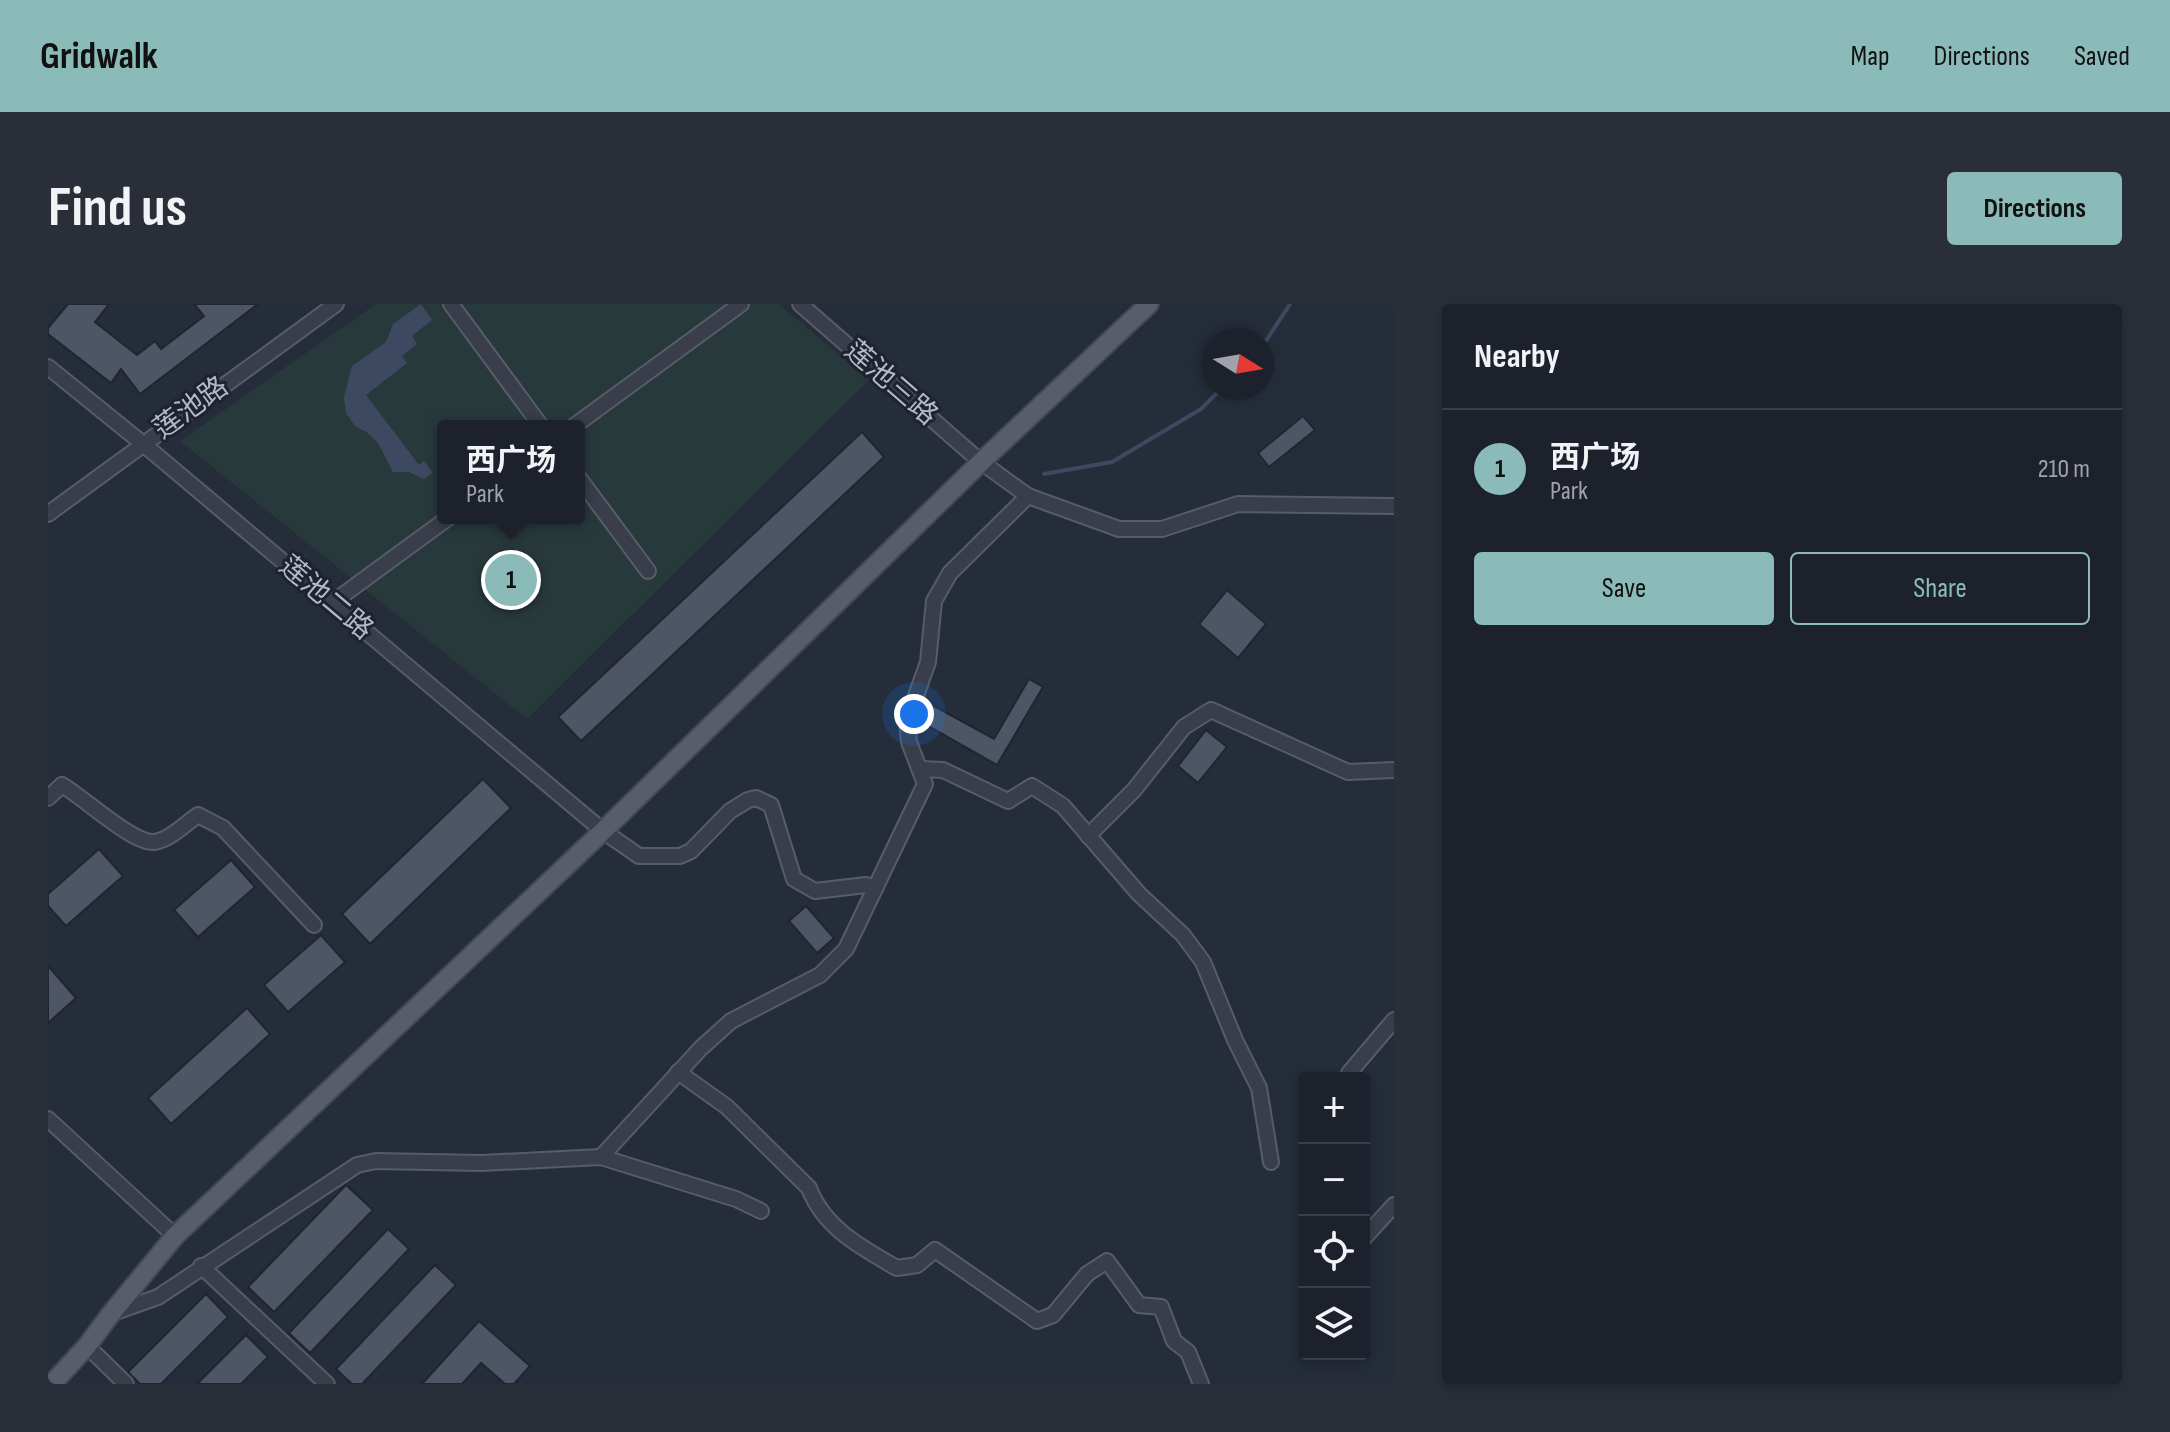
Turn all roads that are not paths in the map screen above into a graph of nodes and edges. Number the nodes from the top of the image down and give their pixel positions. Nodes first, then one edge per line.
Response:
1 (336, 304) edge
2 (451, 304) edge
3 (741, 304) edge
4 (800, 304) edge
5 (1149, 304) edge
6 (48, 367) edge
7 (537, 420) edge
8 (582, 420) edge
9 (142, 443) junction
10 (981, 462) junction
11 (585, 486) edge
12 (1028, 496) junction
13 (1394, 506) edge
14 (48, 514) edge
15 (440, 524) edge
16 (648, 571) dead end
17 (332, 603) junction
18 (921, 769) junction
19 (1394, 770) edge
20 (48, 798) edge
21 (603, 831) junction
22 (1088, 836) junction
23 (876, 887) junction
24 (314, 925) dead end
25 (1394, 1020) edge
26 (678, 1072) junction
27 (1350, 1072) edge
28 (48, 1119) edge
29 (601, 1157) junction
30 (1271, 1162) dead end
31 (1394, 1205) edge
32 (761, 1211) dead end
33 (1370, 1231) edge
34 (175, 1236) junction
35 (201, 1266) junction
36 (110, 1315) junction
37 (87, 1346) junction
38 (52, 1384) edge
39 (126, 1384) edge
40 (327, 1384) edge
41 (1201, 1384) edge

1 - 9 street, 莲池路
2 - 7 street
3 - 8 street
4 - 10 street, 莲池三路
5 - 10 main road
6 - 9 street, 莲池二路
9 - 14 street, 莲池路
9 - 17 street, 莲池二路
10 - 12 street, 莲池三路
10 - 21 main road
11 - 16 street
12 - 13 street, 莲池三路
12 - 18 street
15 - 17 street
17 - 21 street, 莲池二路
18 - 22 street
18 - 23 street
19 - 22 street
20 - 24 street
21 - 23 street, 莲池二路
21 - 34 main road
22 - 30 street
23 - 26 street
25 - 27 street
26 - 29 street
26 - 41 street
28 - 34 street
29 - 32 street
29 - 35 street
31 - 33 street
34 - 36 main road
35 - 36 street
35 - 40 street
36 - 37 main road
37 - 38 main road
37 - 39 street

